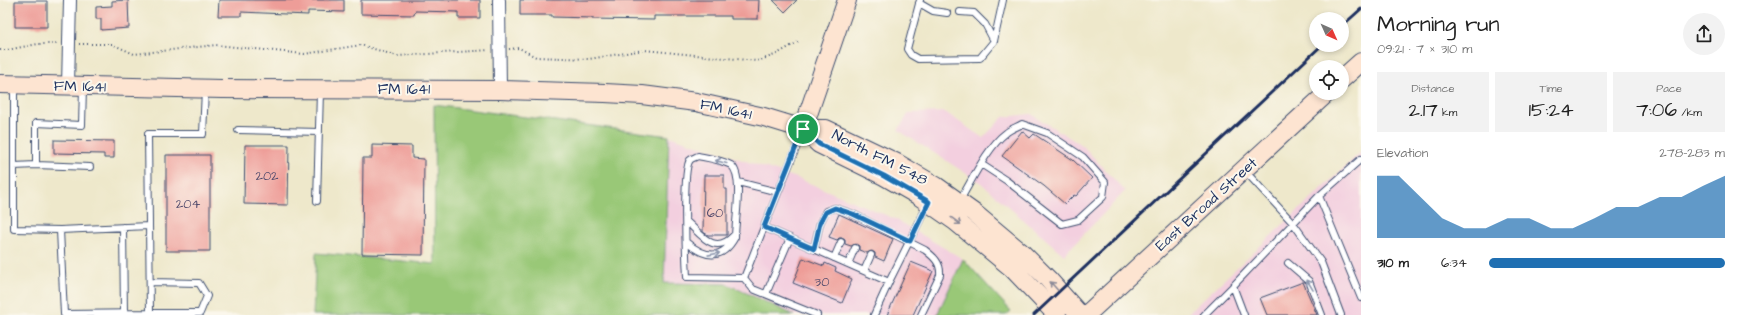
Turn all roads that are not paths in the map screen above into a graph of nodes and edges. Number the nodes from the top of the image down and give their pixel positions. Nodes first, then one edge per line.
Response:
1 (70, 0) edge
2 (498, 0) edge
3 (847, 0) edge
4 (1004, 0) edge
5 (919, 1) edge
6 (960, 12) dead end
7 (947, 13) dead end
8 (994, 41) junction
9 (1361, 62) edge
10 (1349, 73) edge
11 (7, 85) edge
12 (75, 85) junction
13 (205, 88) junction
14 (320, 89) junction
15 (500, 90) junction
16 (1319, 100) edge
17 (803, 129) junction
18 (238, 130) dead end
19 (319, 132) junction
20 (1361, 159) edge
21 (981, 164) junction
22 (36, 165) junction
23 (14, 166) junction
24 (90, 167) dead end
25 (1244, 170) junction
26 (738, 182) junction
27 (778, 192) junction
28 (1320, 196) junction
29 (317, 201) dead end
30 (929, 202) junction
31 (959, 202) junction
32 (686, 221) junction
33 (1294, 223) junction
34 (149, 226) junction
35 (123, 227) junction
36 (764, 227) junction
37 (60, 230) junction
38 (735, 233) junction
39 (790, 238) junction
40 (910, 241) junction
41 (686, 242) junction
42 (841, 242) dead end
43 (855, 248) dead end
44 (814, 249) junction
45 (871, 255) dead end
46 (834, 258) junction
47 (1288, 263) dead end
48 (848, 264) junction
49 (864, 271) junction
50 (744, 278) junction
51 (150, 282) junction
52 (889, 282) junction
53 (1234, 286) junction
54 (766, 294) junction
55 (1361, 298) edge
56 (150, 313) junction
57 (124, 314) junction
58 (817, 315) edge
59 (874, 315) edge
60 (921, 315) edge
61 (1056, 315) edge
62 (1080, 315) edge
63 (1086, 315) edge
64 (1204, 315) edge
65 (1244, 315) edge
66 (1322, 315) edge
67 (1341, 315) edge

1 - 12 street
2 - 15 street
3 - 17 main road
4 - 8 lane
5 - 7 lane
5 - 8 lane
6 - 8 lane
9 - 10 main road
11 - 12 main road, FM 1641 / FM 1641
11 - 23 lane
12 - 13 main road, FM 1641 / FM 1641
12 - 22 lane
13 - 14 main road, FM 1641 / FM 1641
13 - 34 lane
14 - 15 main road, FM 1641 / FM 1641
14 - 19 lane
15 - 17 main road, FM 1641 / FM 1641
16 - 25 main road, East Broad Street
17 - 27 lane
17 - 30 main road, North FM 548
17 - 31 main road, North FM 548
18 - 19 lane
19 - 29 lane
20 - 28 lane
21 - 21 lane
21 - 31 lane
22 - 23 lane
22 - 24 lane
23 - 37 lane
25 - 33 lane
25 - 63 main road, East Broad Street
26 - 27 lane
26 -> 32 lane
26 - 38 lane
27 - 36 lane
28 - 33 lane
28 - 55 lane
30 - 40 lane
30 -> 61 main road, North FM 548
62 -> 31 main road, North FM 548
32 - 38 lane
32 - 41 lane
33 - 53 lane
33 - 67 lane
34 - 35 lane
34 - 51 lane
35 - 37 lane
35 - 57 lane
36 - 39 lane
36 - 50 lane
37 - 57 lane
41 -> 38 lane
39 - 44 lane
39 - 54 lane
40 - 44 lane
40 - 52 lane
40 - 60 lane
41 - 50 lane
42 - 46 lane
43 - 48 lane
44 - 46 lane
45 - 49 lane
46 - 48 lane
66 -> 47 lane
48 - 49 lane
49 - 52 lane
50 - 54 lane
51 - 56 lane
51 - 56 lane
52 - 59 lane
53 - 64 lane
53 - 65 lane
54 - 58 lane
56 - 57 lane

